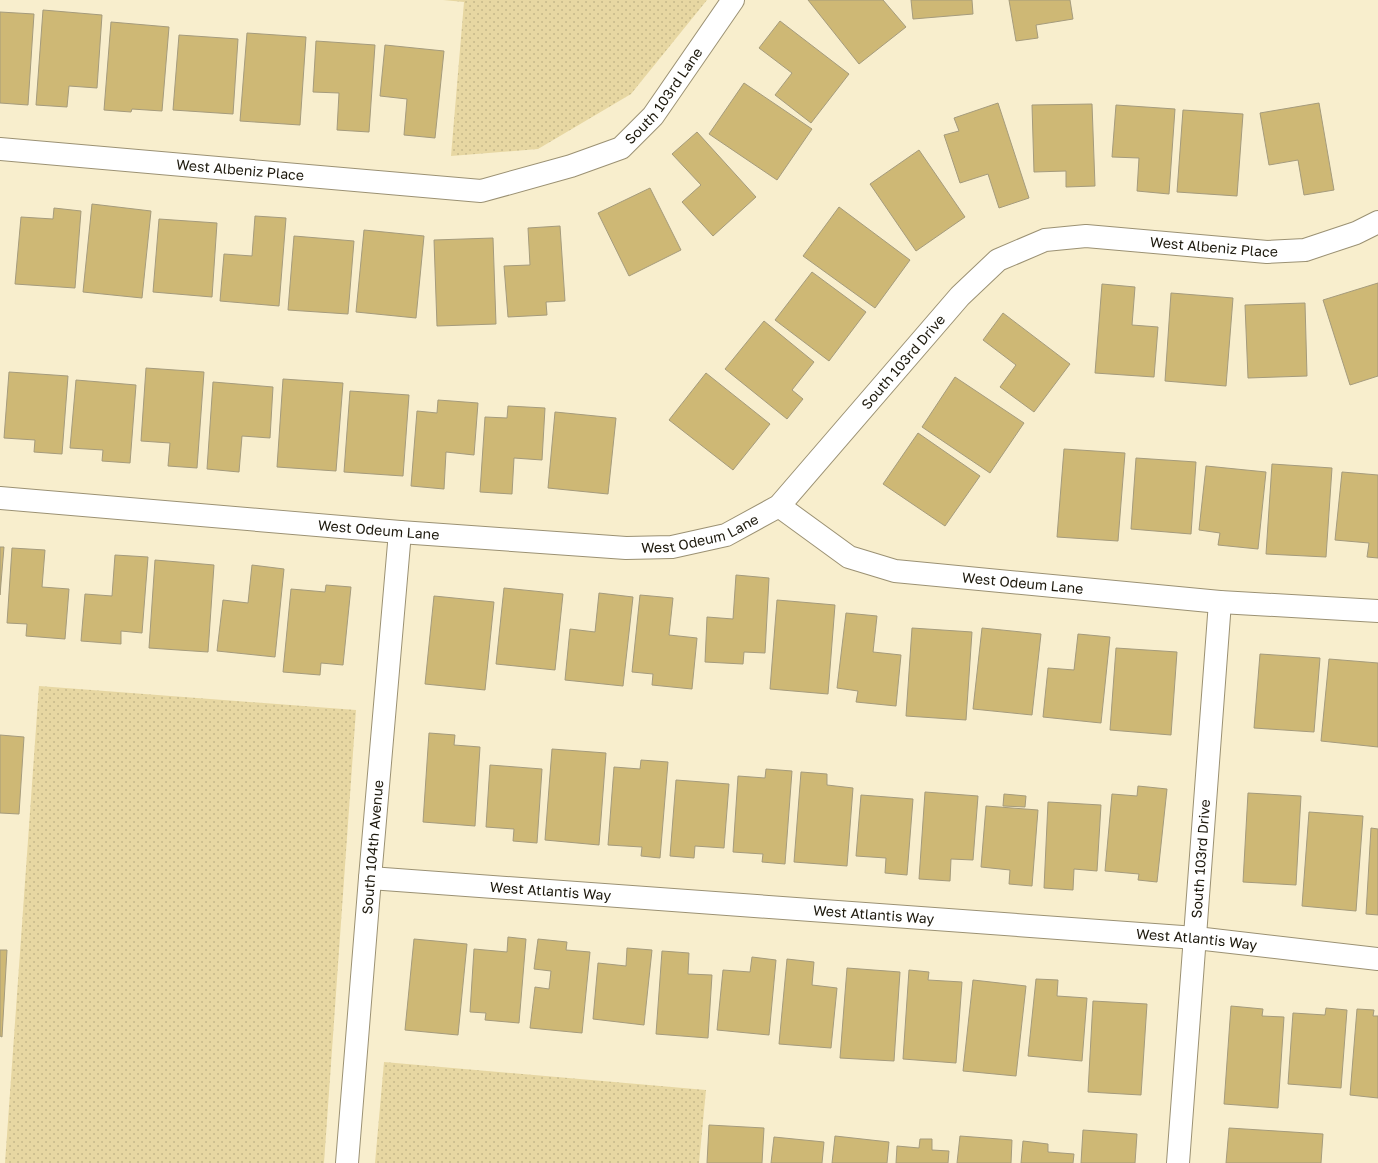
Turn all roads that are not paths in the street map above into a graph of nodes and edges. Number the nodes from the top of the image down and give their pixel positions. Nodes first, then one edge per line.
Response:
1 (733, 0) edge
2 (0, 149) edge
3 (481, 191) joint
4 (1378, 222) edge
5 (1045, 240) joint
6 (0, 498) edge
7 (779, 506) junction
8 (400, 532) junction
9 (1220, 602) junction
10 (1378, 611) edge
11 (370, 878) junction
12 (1196, 938) junction
13 (1378, 959) edge
14 (347, 1163) edge
15 (1178, 1163) edge

1 - 3 street, South 103rd Lane
2 - 3 street, West Albeniz Place
4 - 5 street, West Albeniz Place
5 - 7 street, South 103rd Drive
6 - 8 street, West Odeum Lane
7 - 8 street, West Odeum Lane
7 - 9 street, West Odeum Lane
8 - 11 street, South 104th Avenue
9 - 10 street, West Odeum Lane
9 - 12 street, South 103rd Drive
11 - 12 street, West Atlantis Way
11 - 14 street, South 104th Avenue
12 - 13 street, West Atlantis Way
12 - 15 street, South 103rd Drive

